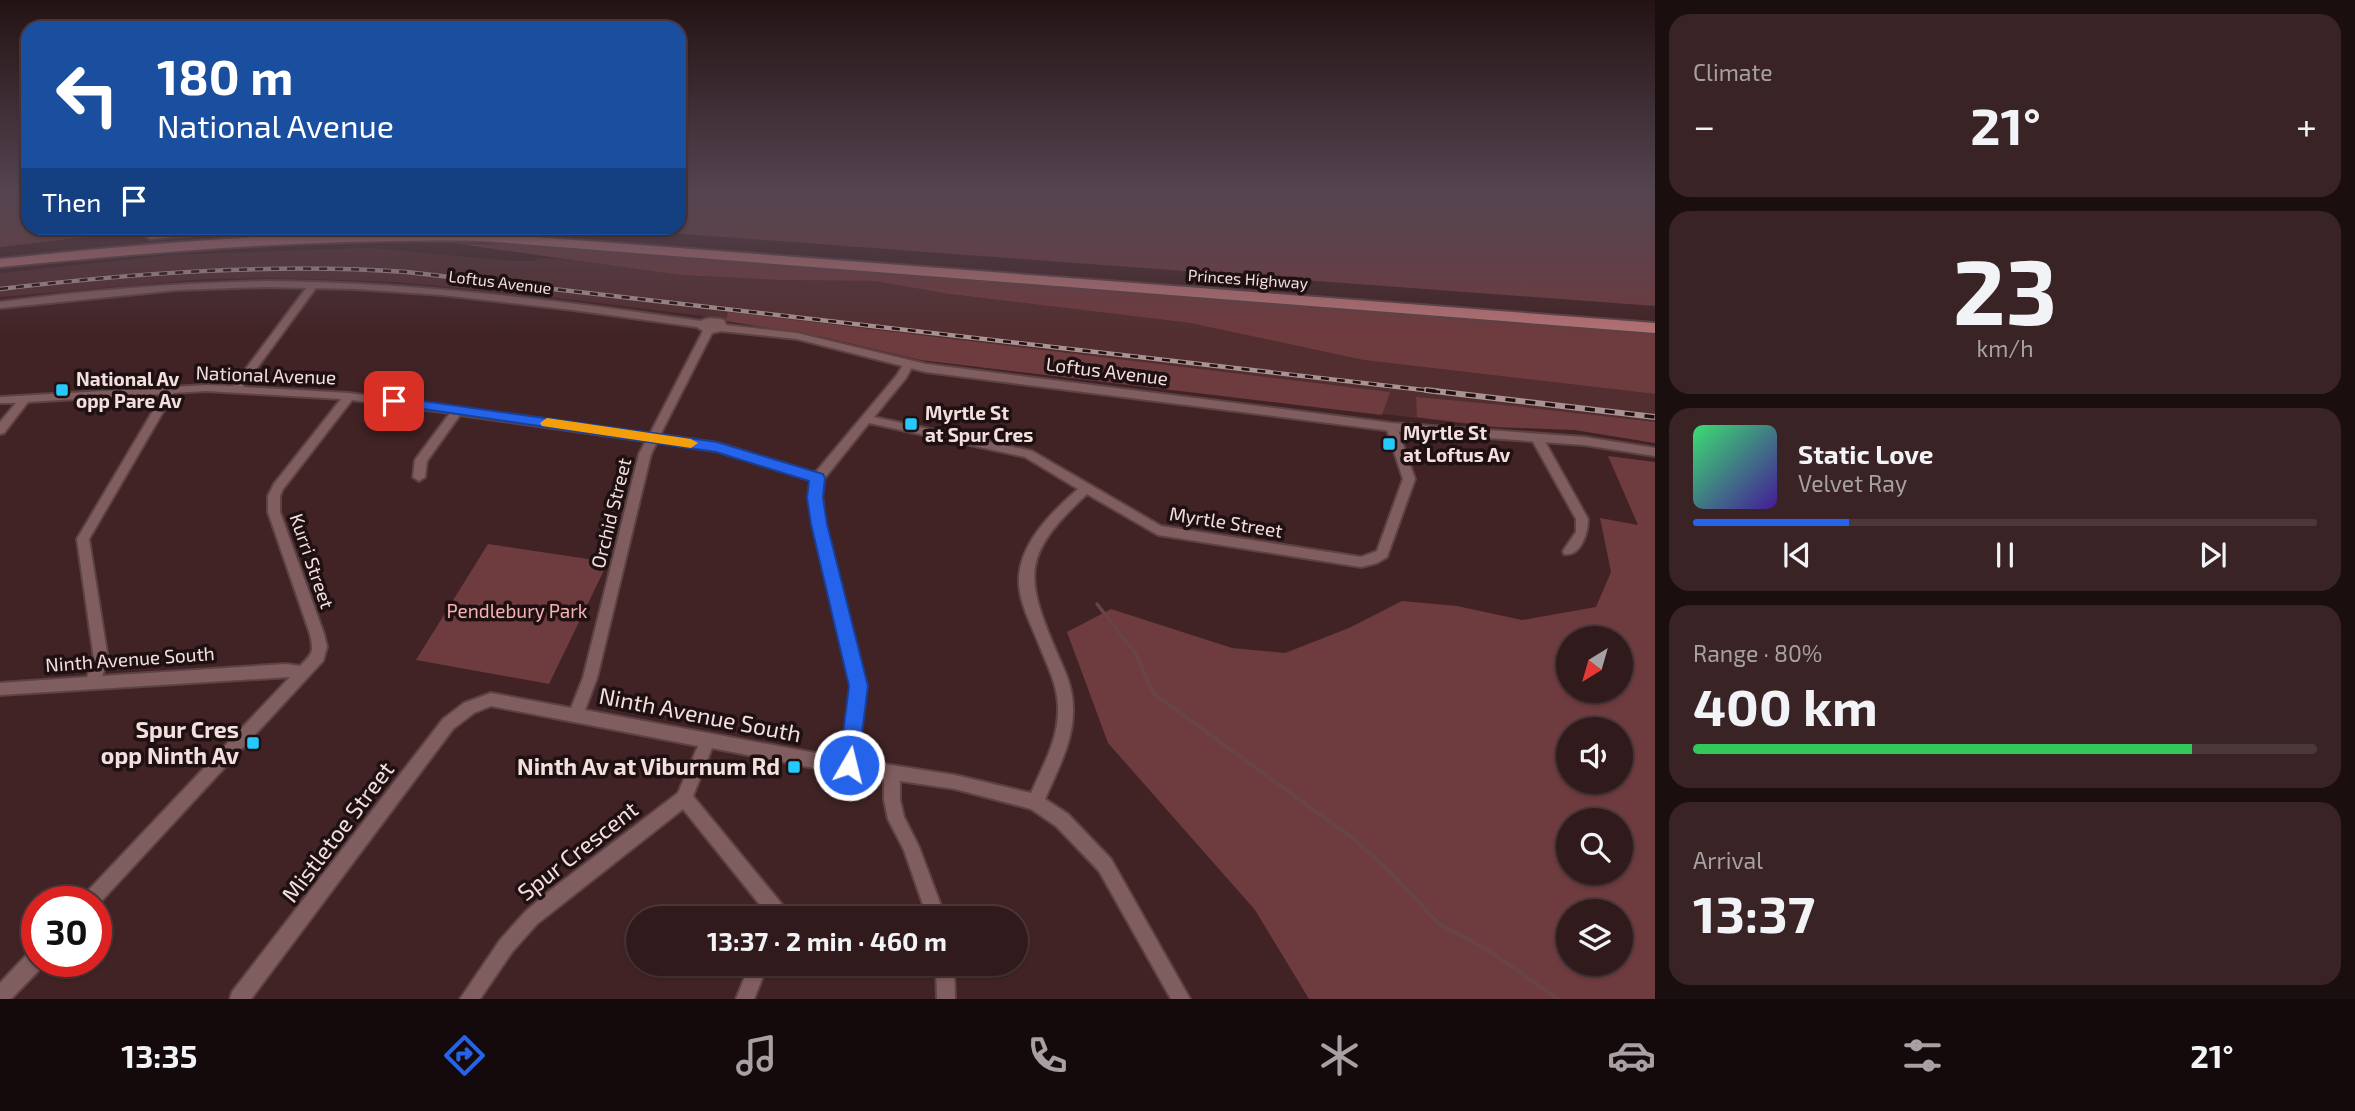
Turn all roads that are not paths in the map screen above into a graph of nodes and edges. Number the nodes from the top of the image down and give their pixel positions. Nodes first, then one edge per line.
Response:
1 (122, 241) edge
2 (235, 241) edge
3 (535, 241) edge
4 (653, 241) edge
5 (0, 255) edge
6 (0, 263) edge
7 (313, 285) junction
8 (0, 305) edge
9 (1655, 318) edge
10 (710, 328) junction
11 (1655, 328) edge
12 (908, 365) junction
13 (237, 388) junction
14 (170, 391) junction
15 (349, 396) junction
16 (26, 397) junction
17 (0, 400) edge
18 (458, 410) junction
19 (867, 419) junction
20 (1392, 427) junction
21 (0, 430) edge
22 (653, 438) junction
23 (1537, 438) junction
24 (1655, 452) edge
25 (419, 477) dead end
26 (818, 478) junction
27 (1086, 488) junction
28 (1569, 551) dead end
29 (305, 673) junction
30 (92, 682) junction
31 (0, 689) edge
32 (481, 701) joint
33 (576, 713) junction
34 (708, 740) junction
35 (849, 765) junction
36 (892, 771) junction
37 (684, 799) junction
38 (1035, 802) junction
39 (104, 886) edge
40 (772, 906) edge
41 (932, 906) edge
42 (21, 974) edge
43 (755, 976) edge
44 (945, 976) edge
45 (0, 996) edge
46 (239, 999) edge
47 (469, 999) edge
48 (746, 999) edge
49 (946, 999) edge
50 (1181, 999) edge

1 - 5 highway
2 - 6 highway, Princes Highway
3 - 11 highway, Princes Highway
4 - 9 highway, Princes Highway
7 - 8 street, Loftus Avenue
7 - 10 street, Loftus Avenue
7 - 13 street
10 - 12 street, Loftus Avenue
10 - 22 street, Orchid Street
12 - 19 street
12 - 20 street, Loftus Avenue
13 - 14 street, National Avenue
13 - 15 street, National Avenue
14 - 16 street, National Avenue
14 - 30 street
15 - 18 street, National Avenue
15 - 29 street, Kurri Street
16 - 17 street, National Avenue
16 - 21 street
18 - 22 street, National Avenue
18 - 25 street
19 - 26 street
19 - 27 street, Myrtle Street
20 - 23 street, Loftus Avenue
20 - 27 street, Myrtle Street
22 - 26 street, National Avenue
22 - 33 street, Orchid Street
23 - 24 street, Loftus Avenue
23 - 28 street
26 - 35 street
27 - 38 street
29 - 30 street, Ninth Avenue South
29 - 39 street
30 - 31 street, Ninth Avenue South
32 - 33 street, Ninth Avenue South
32 - 46 street, Mistletoe Street
33 - 34 street, Ninth Avenue South
34 - 35 street, Ninth Avenue South
34 - 37 street, Spur Crescent
35 - 36 street, Ninth Avenue South
36 - 38 street, Ninth Avenue South
36 - 41 street
37 - 40 street
37 - 47 street, Spur Crescent
38 - 50 street, Ninth Avenue South
42 - 45 street
43 - 48 street
44 - 49 street

